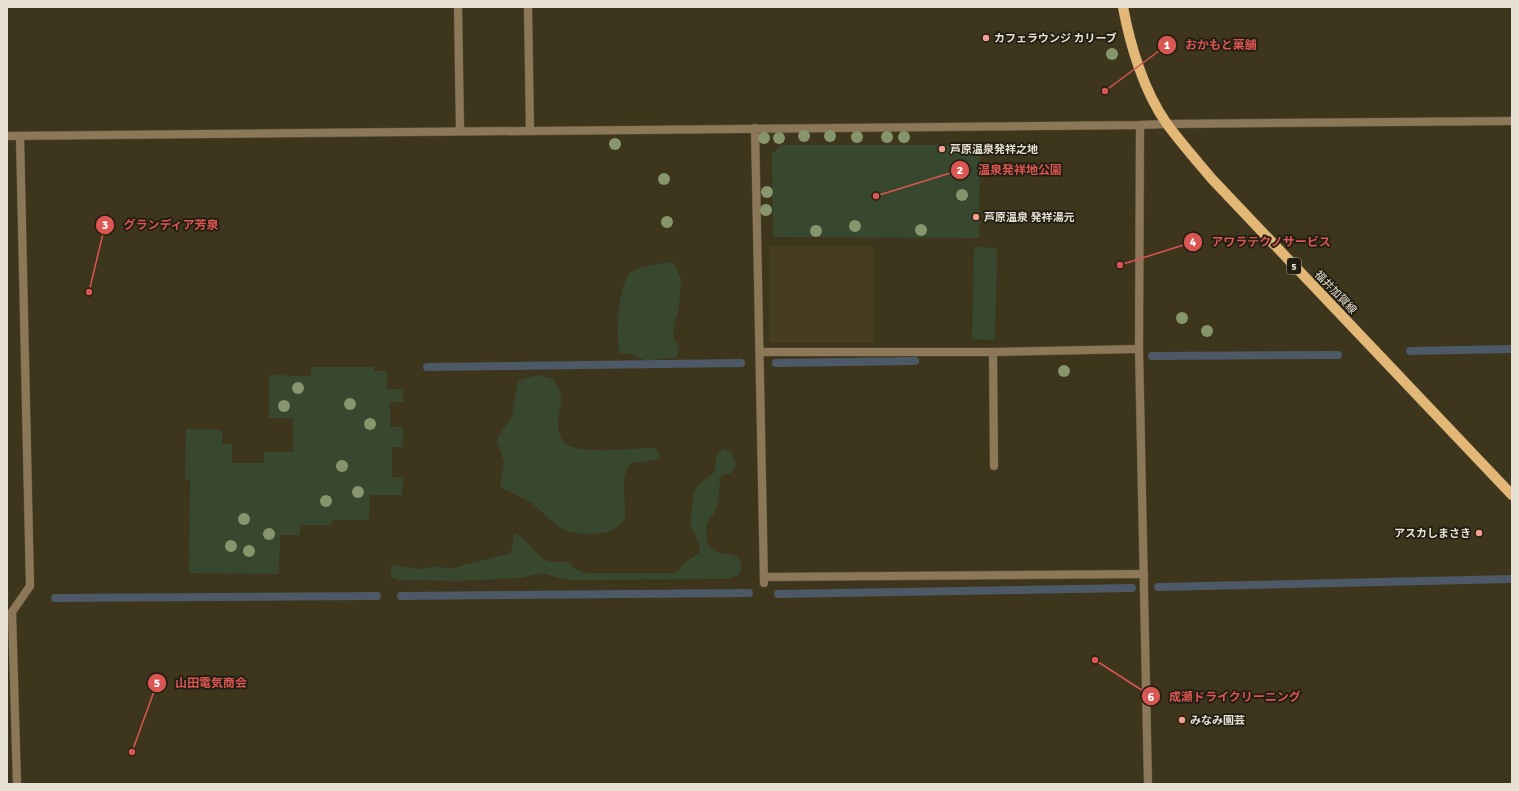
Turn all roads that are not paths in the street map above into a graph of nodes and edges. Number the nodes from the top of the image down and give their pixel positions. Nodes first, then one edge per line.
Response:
1 (458, 7) edge
2 (528, 7) edge
3 (1123, 7) edge
4 (1512, 121) edge
5 (1167, 124) junction
6 (1140, 125) junction
7 (756, 128) junction
8 (530, 131) junction
9 (460, 132) junction
10 (7, 136) edge
11 (20, 136) junction
12 (1139, 349) junction
13 (760, 352) junction
14 (993, 352) junction
15 (994, 466) dead end
16 (1512, 495) edge
17 (1144, 574) junction
18 (17, 784) edge
19 (1148, 784) edge

1 - 9 street
2 - 8 street
3 - 5 main road, 福井加賀線 / 5
4 - 5 street
5 - 6 street
5 - 16 main road, 福井加賀線 / 5
6 - 7 street
6 - 12 street
7 - 8 street
7 - 13 street
8 - 9 street
9 - 11 street
10 - 11 street
11 - 18 street
12 - 14 street
12 - 17 street
13 - 14 street
13 - 17 street
14 - 15 street
17 - 19 street

